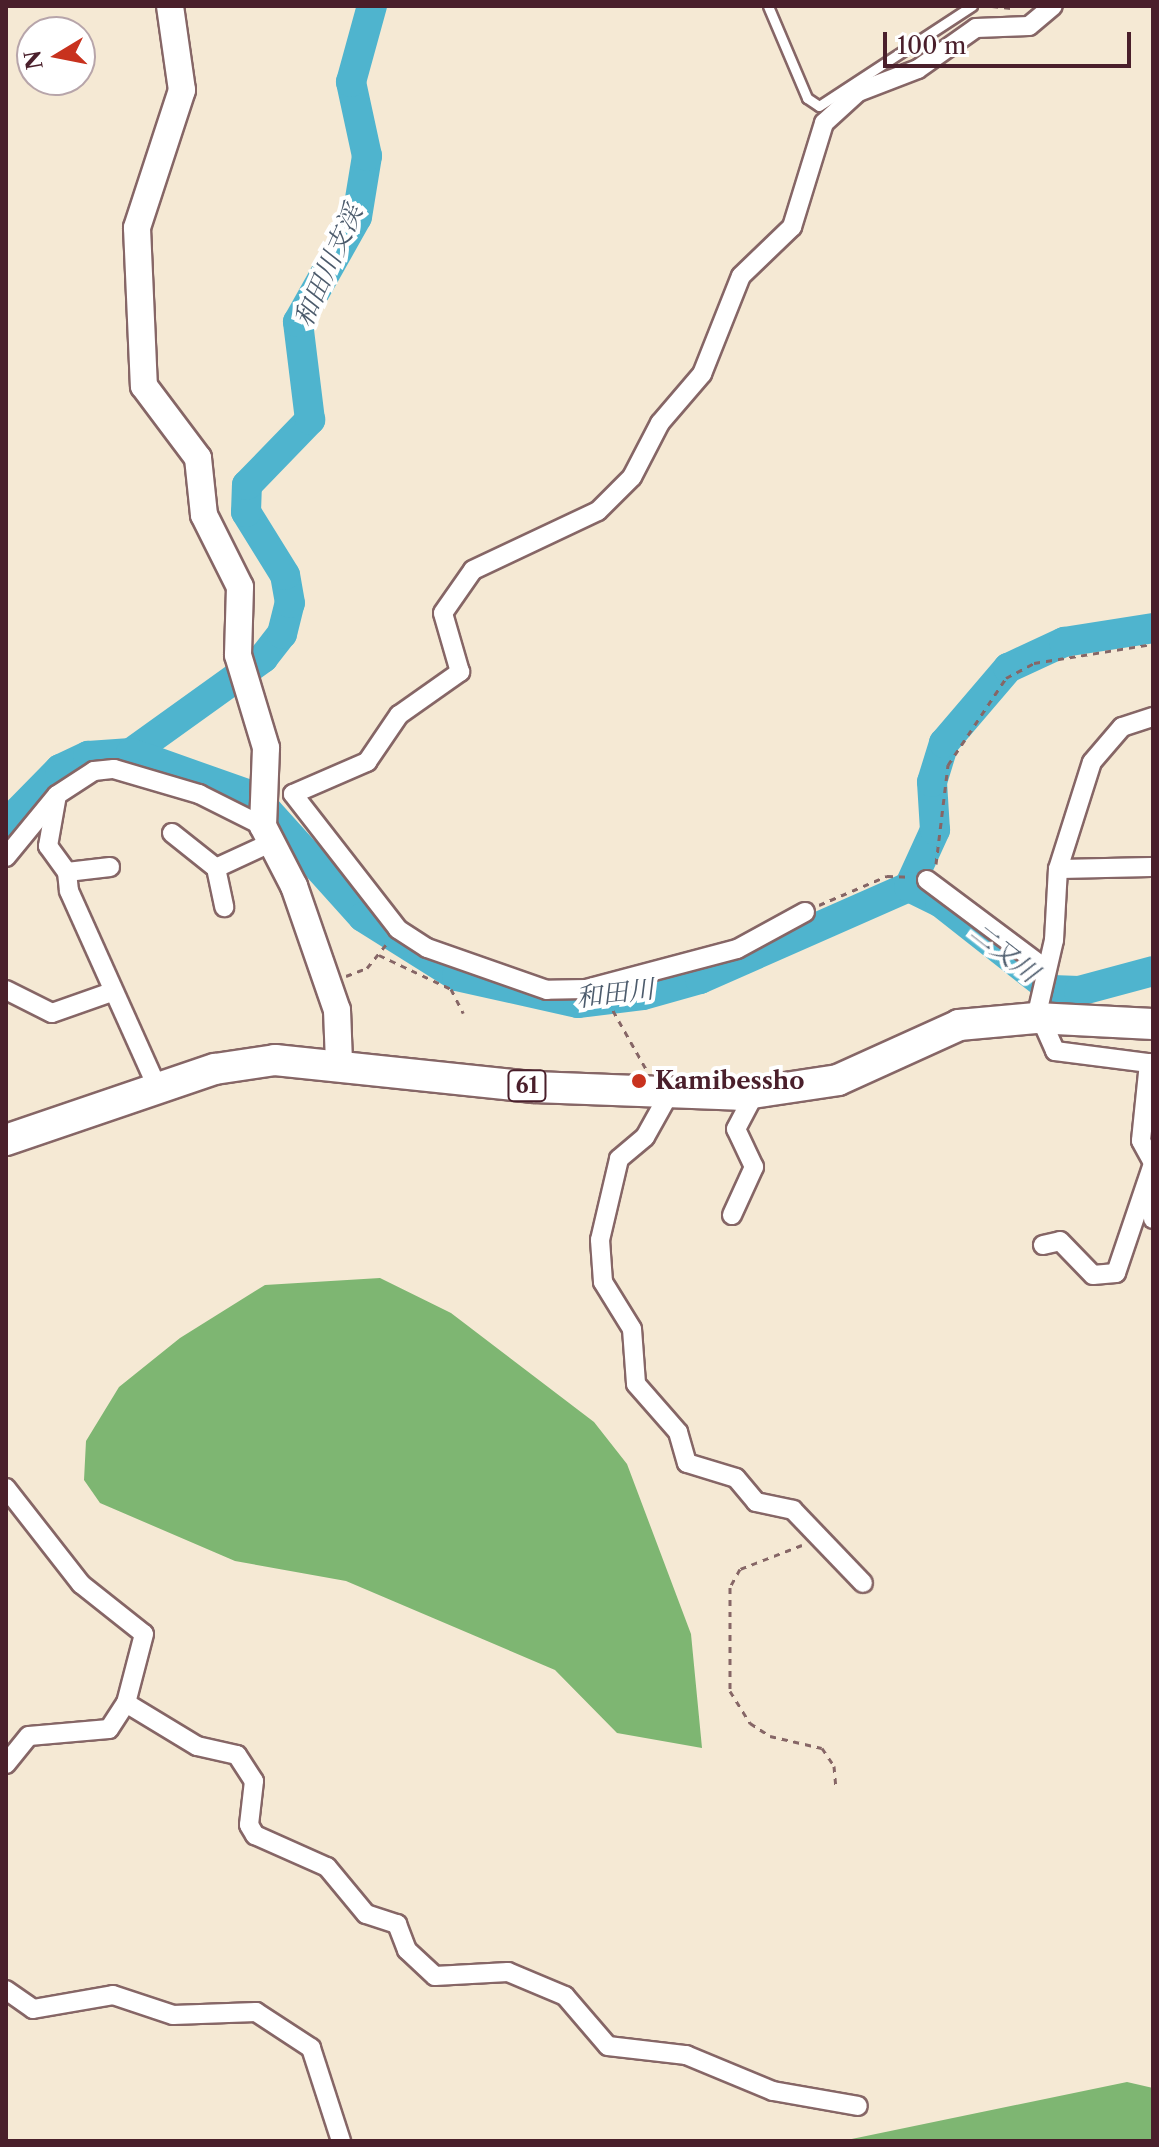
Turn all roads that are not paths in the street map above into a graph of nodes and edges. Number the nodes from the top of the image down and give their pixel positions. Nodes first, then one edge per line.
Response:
1 (170, 6) edge
2 (768, 6) edge
3 (972, 6) edge
4 (1053, 6) edge
5 (1153, 717) edge
6 (267, 777) junction
7 (293, 794) junction
8 (57, 795) junction
9 (265, 828) junction
10 (172, 833) dead end
11 (6, 857) edge
12 (110, 867) dead end
13 (1153, 867) edge
14 (216, 868) junction
15 (1058, 869) junction
16 (67, 872) junction
17 (927, 880) road end
18 (224, 907) dead end
19 (805, 912) road end
20 (1046, 969) junction
21 (6, 990) edge
22 (112, 992) junction
23 (1039, 1018) junction
24 (1153, 1024) edge
25 (339, 1062) junction
26 (158, 1089) junction
27 (755, 1093) junction
28 (663, 1094) junction
29 (6, 1140) edge
30 (1153, 1164) edge
31 (1153, 1202) edge
32 (732, 1215) dead end
33 (1153, 1219) edge
34 (1043, 1245) dead end
35 (6, 1488) edge
36 (863, 1583) dead end
37 (126, 1703) junction
38 (6, 1764) edge
39 (6, 1990) edge
40 (858, 2106) dead end
41 (341, 2141) edge

1 - 6 street
2 - 3 lane
4 - 7 street
5 - 15 street
6 - 7 street
6 - 9 street
7 - 19 street
8 - 9 street
8 - 11 street
8 - 16 street
9 - 14 street
9 - 25 street
10 - 14 street
12 - 16 street
13 - 15 street
14 - 18 street
15 - 20 street
16 - 22 street
17 - 20 street
20 - 23 street
21 - 22 street
22 - 26 street
23 - 24 main road, 61
23 - 27 main road, 61
23 - 30 street
25 - 26 main road, 61
25 - 28 main road, 61
26 - 29 main road, 61
27 - 28 main road, 61
27 - 32 street
28 - 36 street
30 - 34 street
31 - 33 street
35 - 37 street
37 - 38 street
37 - 40 street
39 - 41 street

